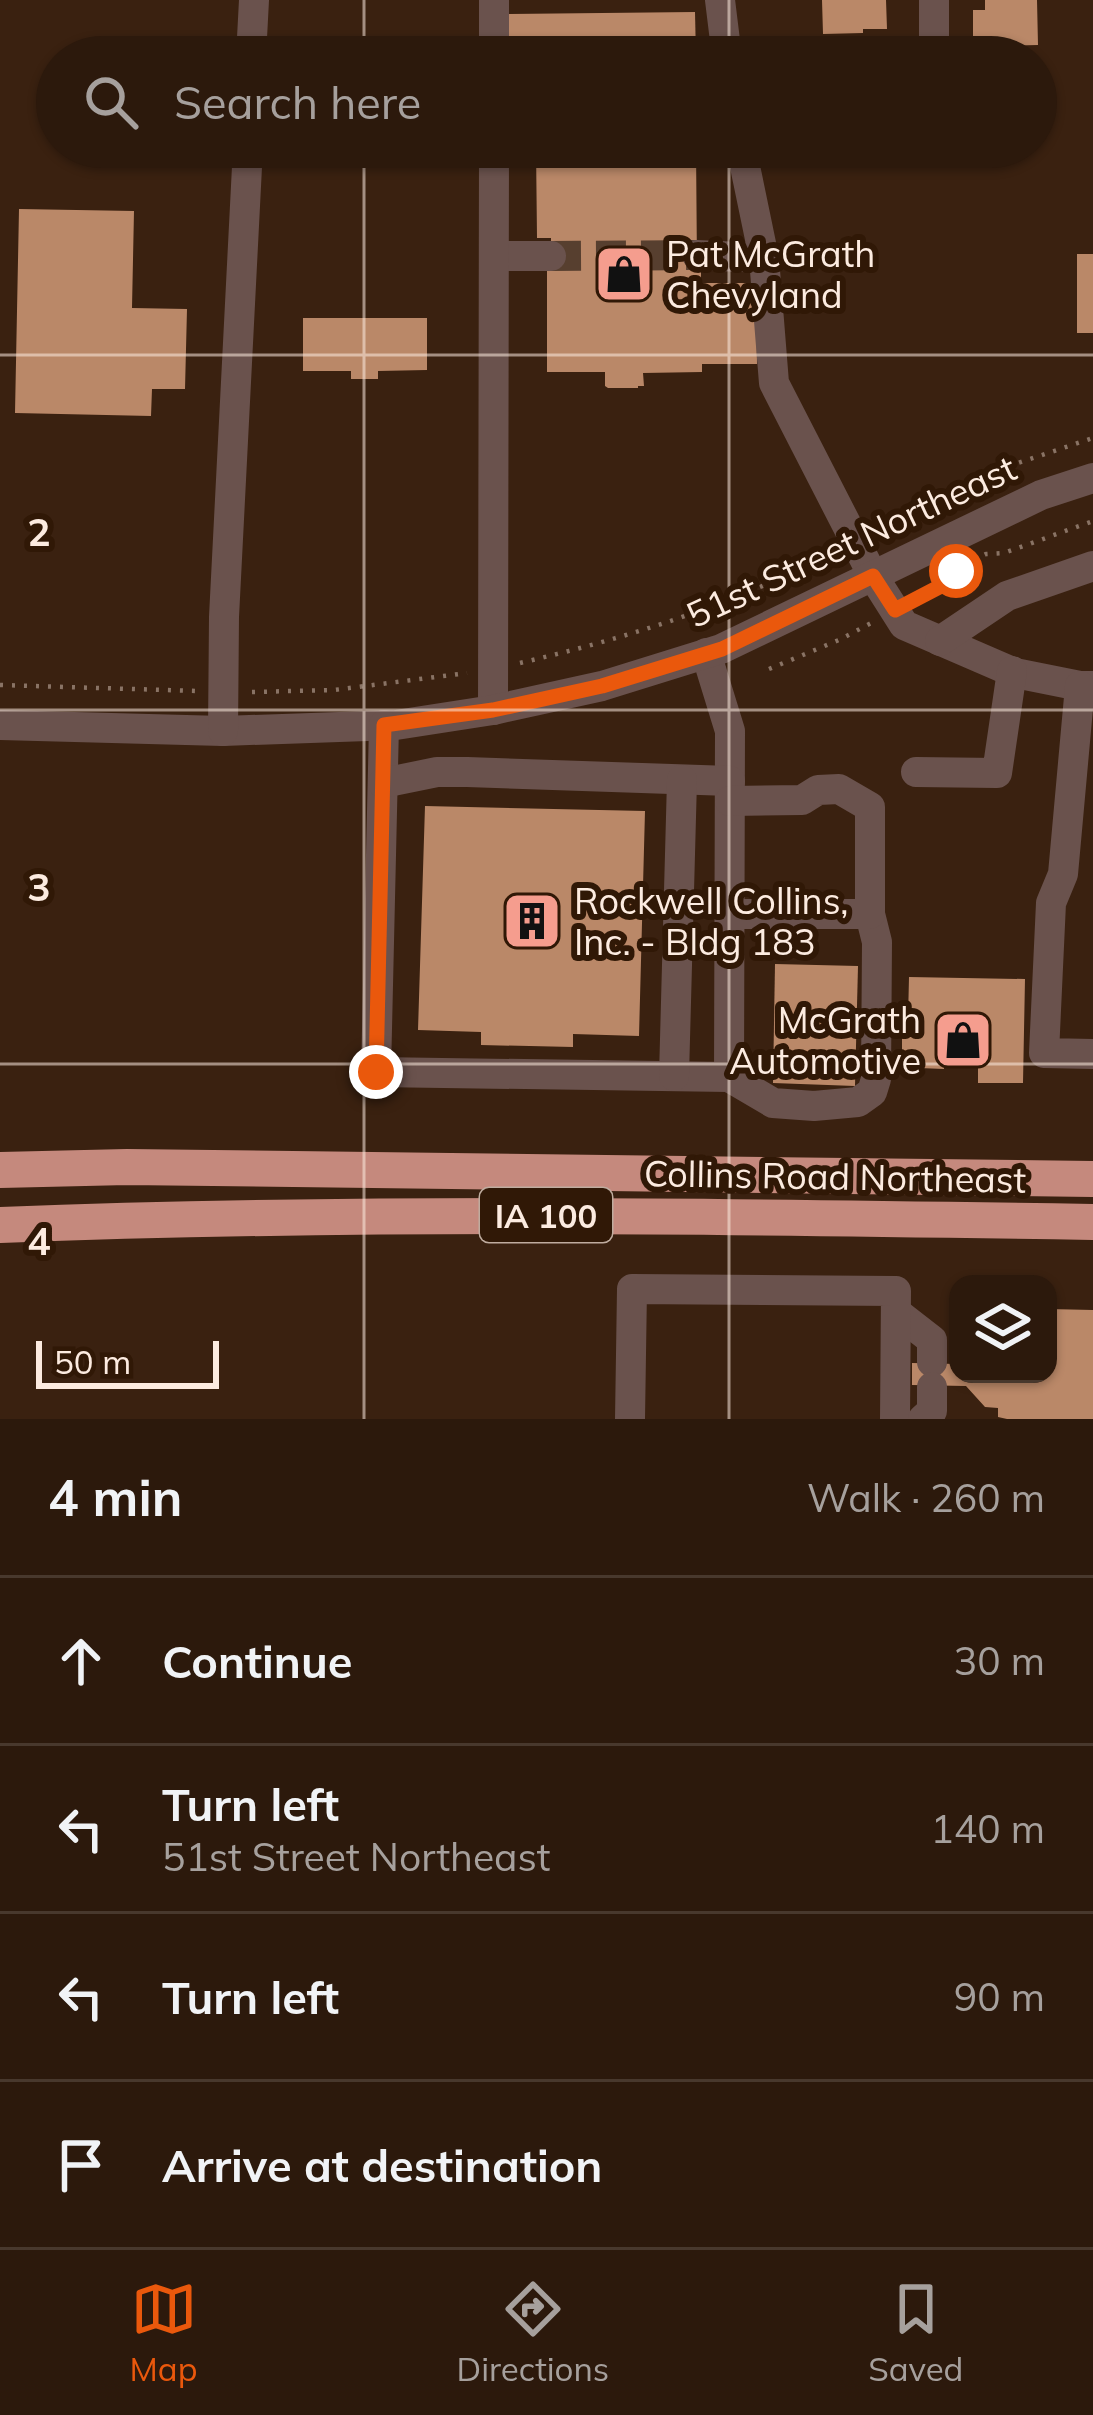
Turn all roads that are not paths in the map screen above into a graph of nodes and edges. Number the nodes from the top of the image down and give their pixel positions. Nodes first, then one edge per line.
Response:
1 (254, 0) edge
2 (494, 0) edge
3 (720, 0) edge
4 (934, 0) edge
5 (252, 36) edge
6 (494, 36) edge
7 (724, 36) edge
8 (934, 36) edge
9 (247, 168) edge
10 (494, 168) edge
11 (745, 168) edge
12 (697, 255) tunnel mouth
13 (494, 256) junction
14 (551, 256) tunnel mouth
15 (764, 258) junction
16 (1093, 478) edge
17 (1093, 566) edge
18 (873, 576) junction
19 (940, 640) junction
20 (706, 653) junction
21 (1012, 671) junction
22 (1086, 686) edge
23 (493, 710) junction
24 (0, 724) edge
25 (384, 725) junction
26 (223, 731) junction
27 (916, 772) dead end
28 (682, 780) junction
29 (383, 783) junction
30 (730, 791) junction
31 (730, 914) junction
32 (870, 914) junction
33 (1093, 1054) edge
34 (674, 1076) junction
35 (729, 1077) junction
36 (0, 1149) edge
37 (127, 1167) junction
38 (0, 1170) edge
39 (1093, 1179) edge
40 (1093, 1222) edge
41 (0, 1230) edge
42 (896, 1312) junction
43 (630, 1419) edge
44 (896, 1419) edge
45 (923, 1419) edge

1 - 5 street
2 - 6 street
3 - 7 street
4 - 8 street
9 - 26 street
10 - 13 street
11 - 15 street
12 - 15 street
13 - 14 street
13 - 23 street
15 - 18 street
16 - 18 street, 51st Street Northeast
17 - 19 street
18 - 19 street
18 - 20 street, 51st Street Northeast
19 - 21 street
20 - 23 street, 51st Street Northeast
20 - 30 street
21 - 22 street
21 - 27 street
22 - 33 street
23 - 25 street, 51st Street Northeast
24 - 26 street, 51st Street Northeast
25 - 26 street, 51st Street Northeast
25 - 29 street
28 - 29 street
28 - 30 street
28 - 34 street
29 - 34 street
30 - 31 street
30 - 32 street
31 - 32 street
31 - 35 street
32 - 35 street
34 - 35 street
36 - 37 highway
37 - 38 highway, Collins Road Northeast / IA 100
37 - 39 highway, Collins Road Northeast / IA 100
40 - 41 highway, Collins Road Northeast / IA 100
42 - 43 street
42 - 44 street
42 - 45 street

